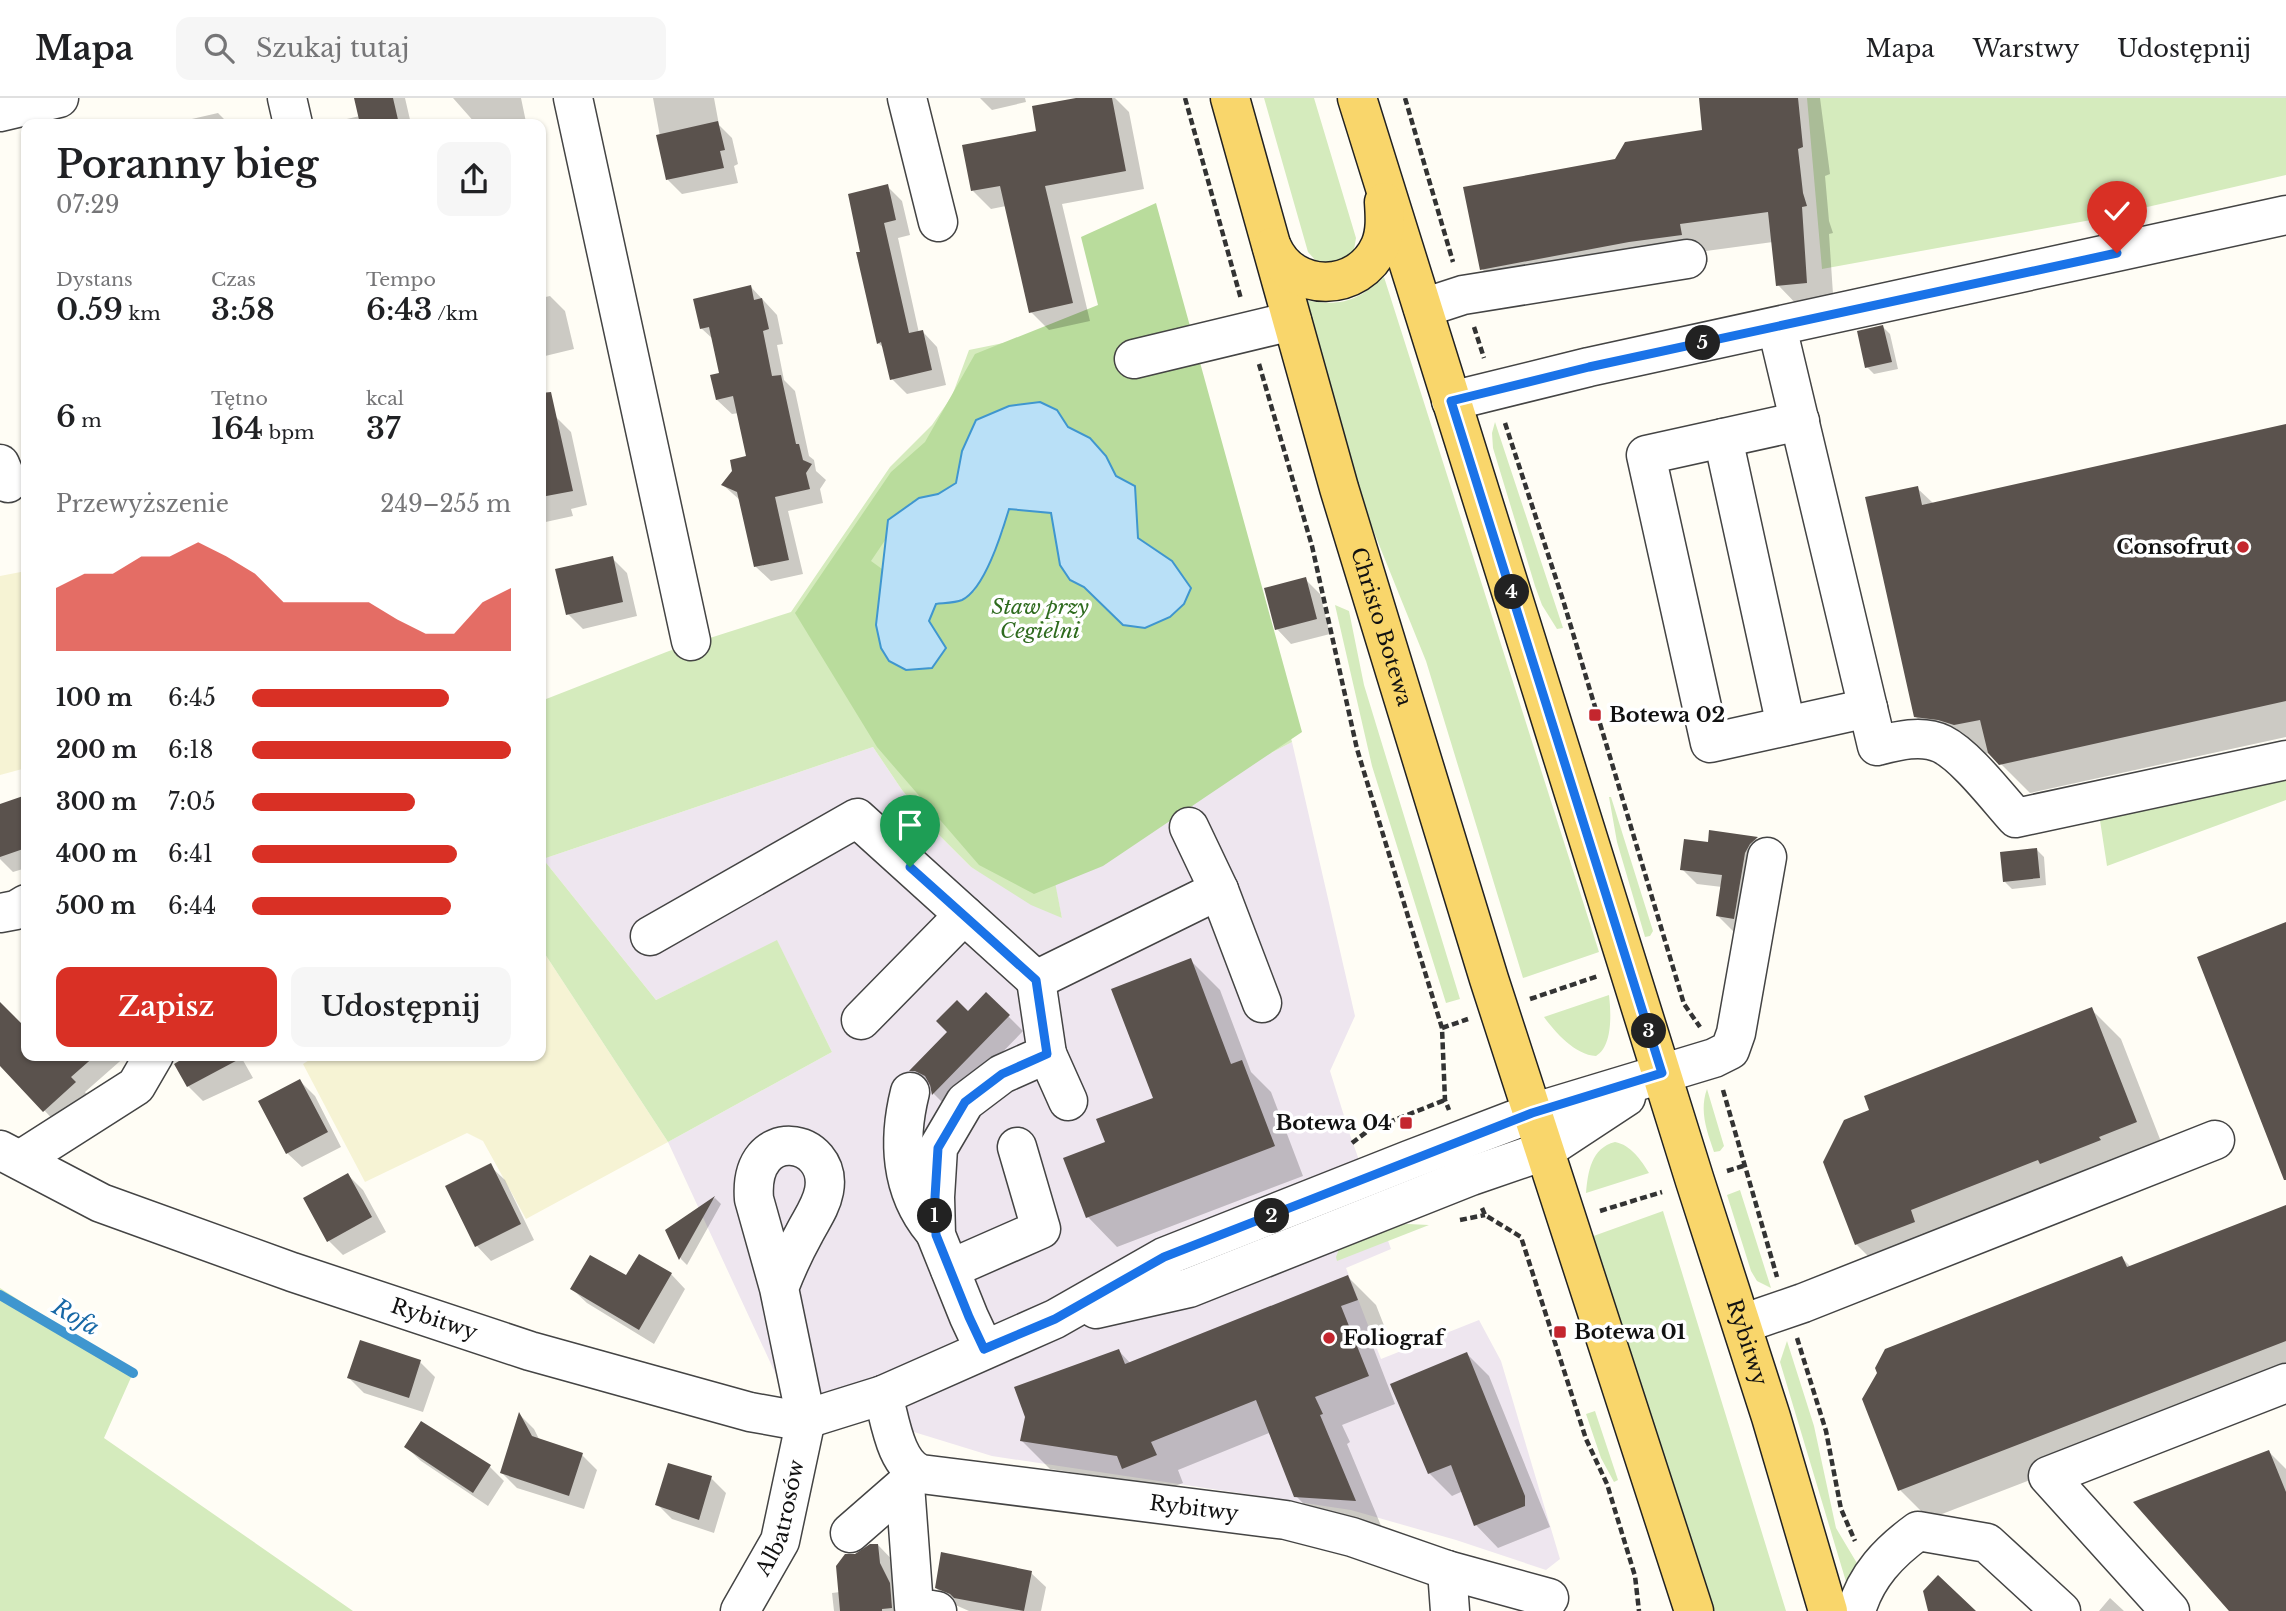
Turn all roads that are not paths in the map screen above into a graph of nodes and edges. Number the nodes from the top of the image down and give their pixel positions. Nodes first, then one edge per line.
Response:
1 (59, 98) edge
2 (287, 98) edge
3 (573, 98) edge
4 (908, 98) edge
5 (1230, 98) edge
6 (1357, 98) edge
7 (0, 112) edge
8 (292, 119) edge
9 (1381, 176) junction
10 (2286, 215) edge
11 (938, 222) dead end
12 (1269, 237) junction
13 (1688, 259) dead end
14 (1423, 308) junction
15 (1292, 321) junction
16 (1777, 327) junction
17 (1134, 359) dead end
18 (1451, 401) junction
19 (1800, 421) junction
20 (1723, 438) junction
21 (691, 641) dead end
22 (1868, 708) junction
23 (1786, 726) junction
24 (2286, 760) edge
25 (1189, 827) dead end
26 (1766, 857) dead end
27 (1219, 890) junction
28 (21, 907) edge
29 (0, 912) edge
30 (964, 915) junction
31 (650, 936) dead end
32 (1036, 980) junction
33 (1262, 1003) dead end
34 (861, 1020) dead end
35 (1047, 1054) junction
36 (151, 1061) edge
37 (1662, 1073) junction
38 (911, 1092) dead end
39 (1068, 1101) dead end
40 (1532, 1113) junction
41 (2215, 1140) dead end
42 (1017, 1147) dead end
43 (1544, 1151) junction
44 (10, 1155) edge
45 (936, 1235) junction
46 (950, 1269) junction
47 (779, 1288) dead end
48 (1055, 1319) junction
49 (1742, 1324) junction
50 (984, 1349) junction
51 (2286, 1383) edge
52 (883, 1395) junction
53 (806, 1419) junction
54 (909, 1478) junction
55 (850, 1533) dead end
56 (1447, 1570) junction
57 (1549, 1598) dead end
58 (1686, 1600) edge
59 (1450, 1610) edge
60 (740, 1611) edge
61 (937, 1611) edge
62 (1828, 1611) edge
63 (1856, 1611) edge
64 (2061, 1611) edge
65 (2169, 1611) edge

1 - 7 street
2 - 8 street
3 - 21 street
4 - 11 street
5 - 12 main road, Christo Botewa
6 - 9 main road
9 - 12 main road
9 - 14 main road
10 - 16 street
12 - 15 main road, Christo Botewa
13 - 14 street
14 - 18 main road
15 - 17 street
15 - 40 main road, Christo Botewa
16 - 18 street
16 - 19 street
18 - 37 main road
19 - 20 street
19 - 22 street
20 - 23 street
20 - 23 street
22 - 23 street
22 - 24 street
25 - 27 street
26 - 37 street
27 - 32 street
27 - 33 street
28 - 29 street
30 - 31 street
30 - 32 street
30 - 34 street
32 - 35 street
35 - 39 street
35 - 45 street
36 - 44 street
37 - 40 street, Rybitwy
37 - 43 street, Rybitwy
37 - 49 main road, Rybitwy
38 - 45 street
40 - 43 main road, Christo Botewa
40 - 48 street, Rybitwy
41 - 49 street
42 - 46 street
43 - 48 street, Rybitwy
43 - 58 main road
44 - 53 street, Rybitwy
45 - 46 street
46 - 50 street
47 - 53 street
48 - 50 street, Rybitwy
49 - 62 main road, Rybitwy
50 - 52 street, Rybitwy
51 - 65 street
52 - 53 street, Rybitwy
52 - 54 street
53 - 60 street, Albatrosów
54 - 55 street
54 - 56 street, Rybitwy
54 - 61 street
56 - 57 street, Rybitwy
56 - 59 street
63 - 64 street

